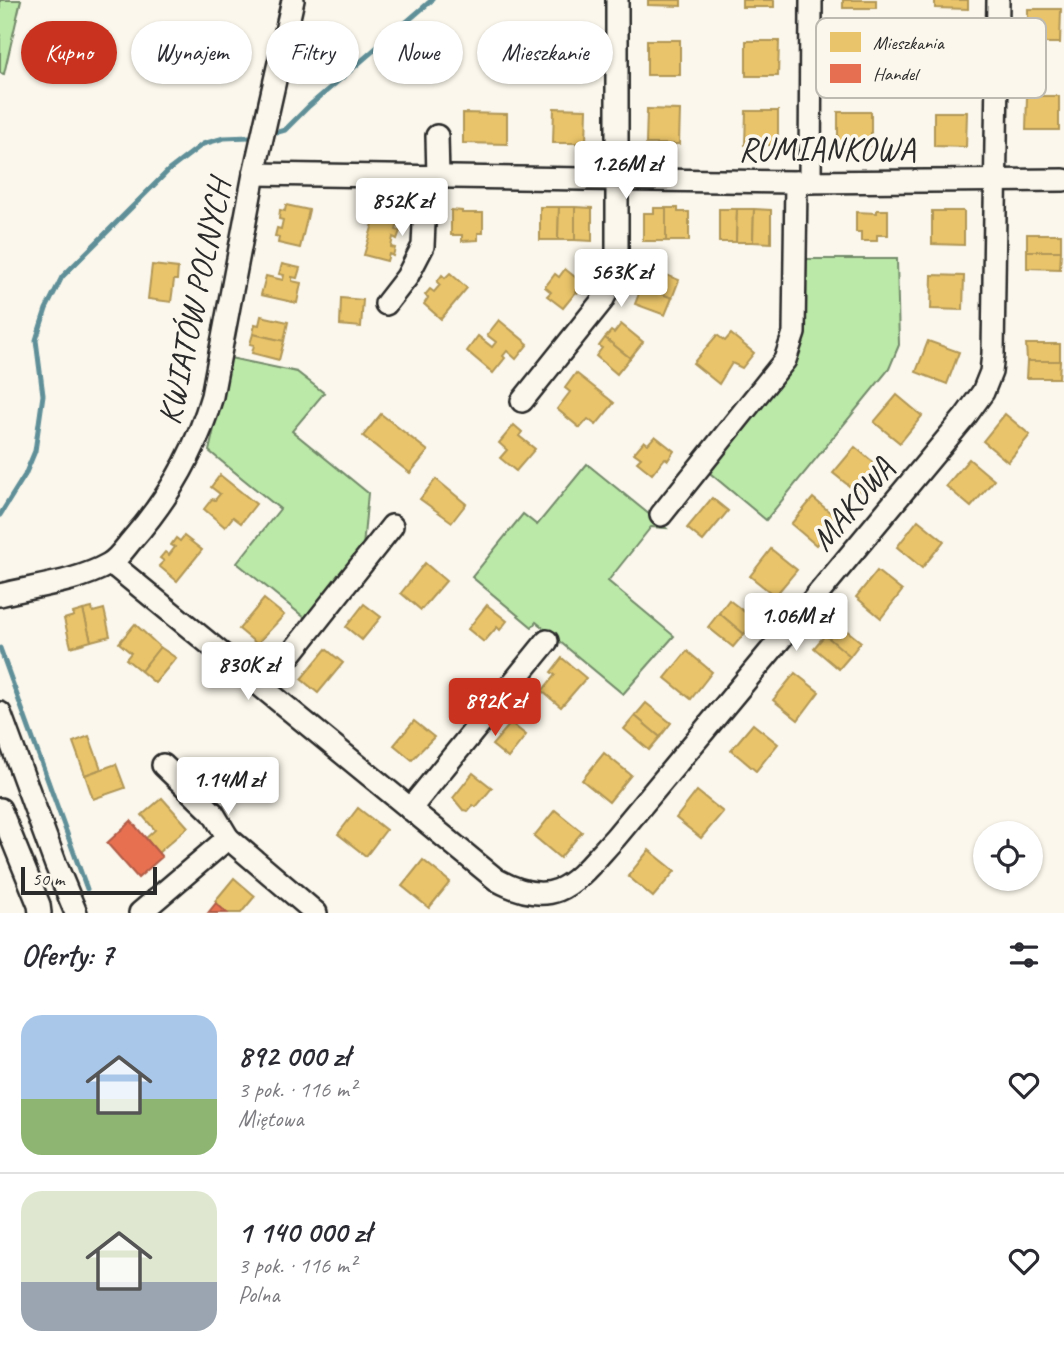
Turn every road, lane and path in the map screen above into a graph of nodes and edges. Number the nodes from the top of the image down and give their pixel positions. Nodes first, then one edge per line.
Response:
1 (293, 0) edge
2 (617, 0) edge
3 (811, 0) edge
4 (998, 0) edge
5 (998, 18) edge
6 (997, 98) edge
7 (437, 136) dead end
8 (254, 174) junction
9 (432, 177) junction
10 (615, 180) junction
11 (997, 180) junction
12 (1064, 180) edge
13 (803, 182) junction
14 (386, 303) dead end
15 (522, 401) dead end
16 (661, 515) dead end
17 (392, 526) dead end
18 (111, 563) junction
19 (0, 595) edge
20 (547, 641) dead end
21 (264, 688) junction
22 (0, 713) edge
23 (163, 765) dead end
24 (0, 809) edge
25 (410, 809) junction
26 (228, 838) junction
27 (536, 905) edge
28 (40, 913) edge
29 (76, 913) edge
30 (140, 913) edge
31 (316, 913) edge

1 - 8 street, KWIATÓW POLNYCH
2 - 10 street
3 - 13 street
4 - 5 street, MAKOWA
6 - 11 street, MAKOWA
7 - 9 street
8 - 9 street, RUMIANKOWA
8 - 18 street, KWIATÓW POLNYCH
9 - 10 street, RUMIANKOWA
9 - 14 street
10 - 13 street, RUMIANKOWA
10 - 15 street
11 - 12 street, RUMIANKOWA
11 - 13 street, RUMIANKOWA
11 - 27 street, MAKOWA
13 - 16 street
17 - 21 street
18 - 19 street, KWIATÓW POLNYCH
18 - 21 street, MAKOWA
20 - 25 street
21 - 25 street, MAKOWA
22 - 29 street
23 - 26 street
24 - 28 street
25 - 27 street, MAKOWA
26 - 30 street
26 - 31 street

